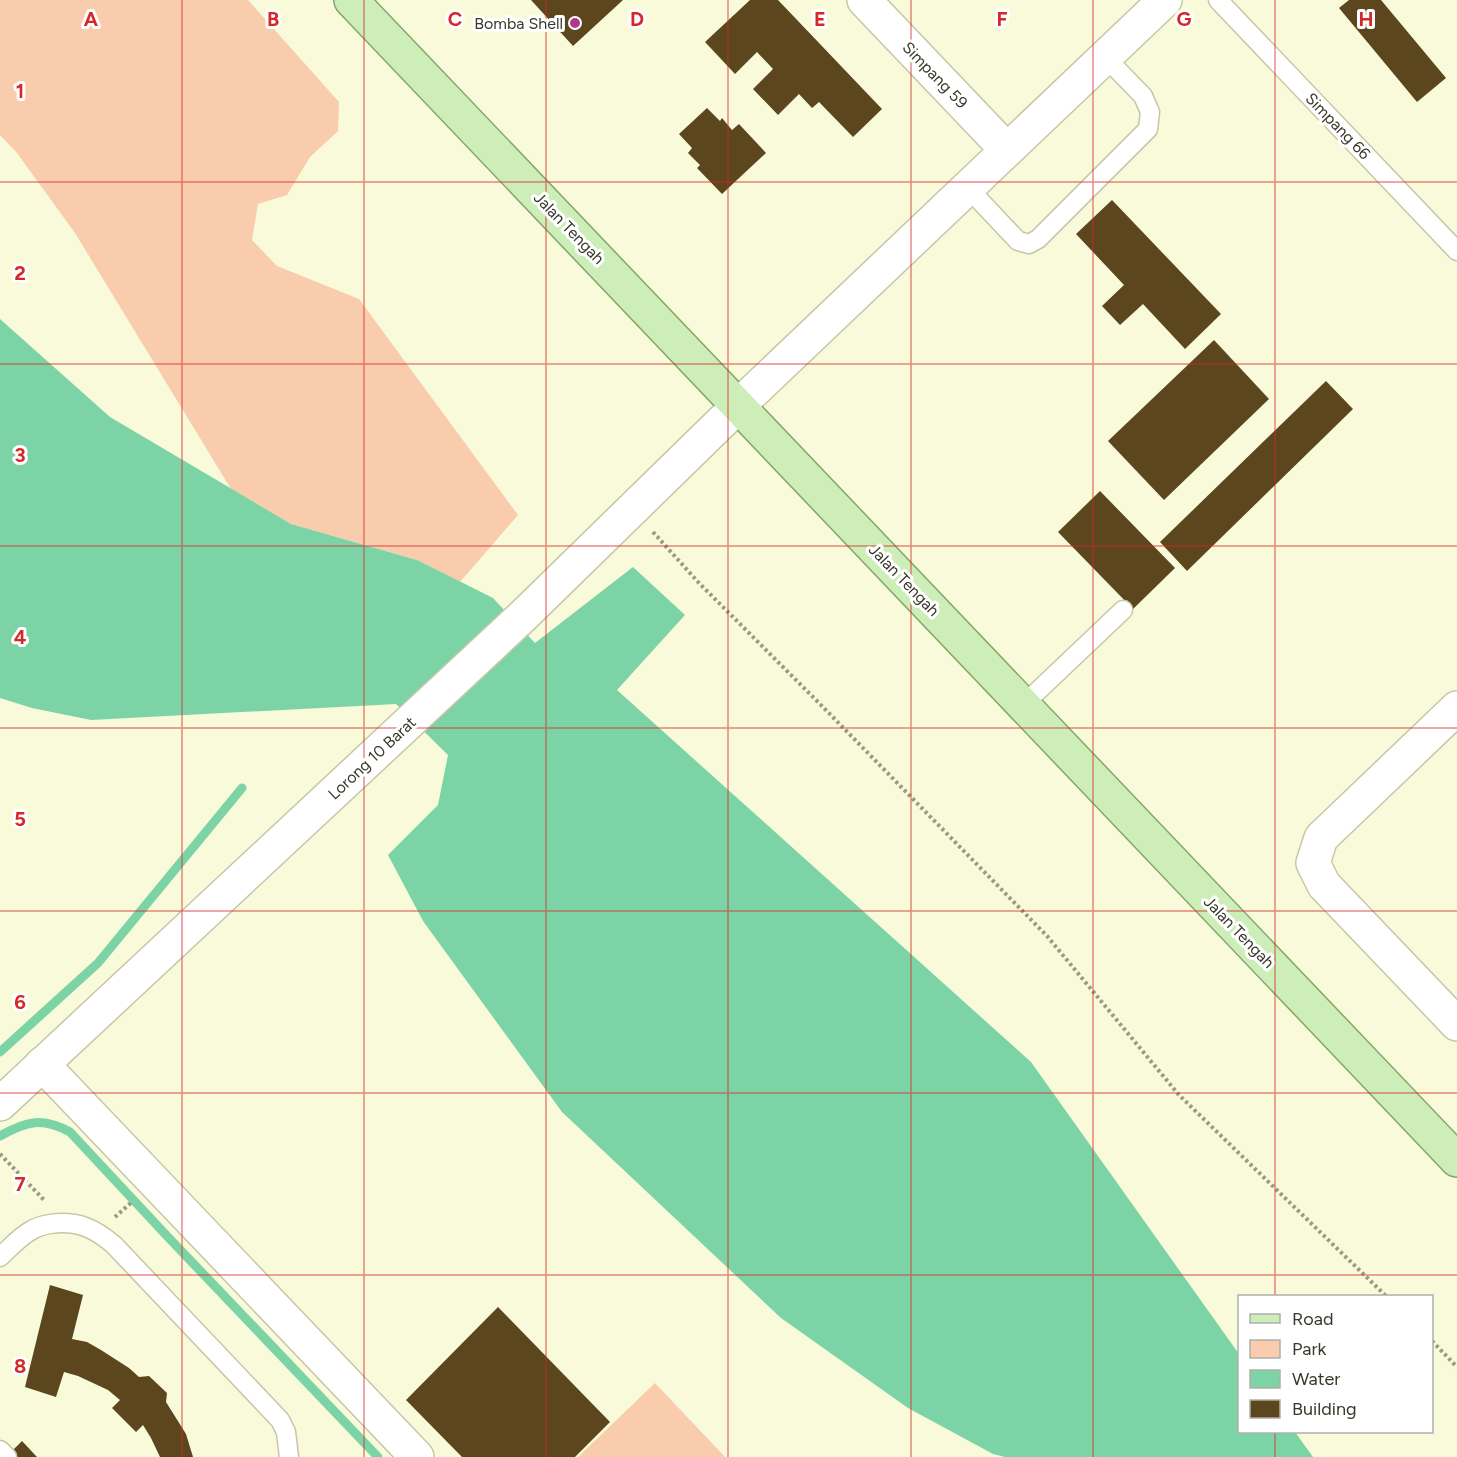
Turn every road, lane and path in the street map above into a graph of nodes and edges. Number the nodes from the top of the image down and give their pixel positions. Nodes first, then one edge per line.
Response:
1 (351, 0) edge
2 (864, 0) edge
3 (1165, 0) edge
4 (1218, 0) edge
5 (1104, 57) junction
6 (1007, 150) junction
7 (968, 188) junction
8 (1457, 251) edge
9 (738, 406) junction
10 (633, 509) junction
11 (1123, 610) dead end
12 (1023, 705) junction
13 (1457, 708) edge
14 (1457, 1024) edge
15 (42, 1064) junction
16 (0, 1104) edge
17 (1457, 1160) edge
18 (0, 1257) edge
19 (1385, 1295) edge
20 (1433, 1343) edge
21 (1457, 1367) edge
22 (0, 1450) edge
23 (7, 1457) edge
24 (289, 1457) edge
25 (417, 1457) edge

1 - 9 main road, Jalan Tengah
2 - 6 street, Simpang 59
3 - 5 street, Lorong 10 Barat
4 - 8 lane, Simpang 66
5 - 6 street, Lorong 10 Barat
5 - 7 lane
6 - 7 street, Lorong 10 Barat
7 - 9 street, Lorong 10 Barat
9 - 10 street, Lorong 10 Barat
9 - 12 main road, Jalan Tengah
10 - 15 street, Lorong 10 Barat
10 - 19 path
11 - 12 lane
12 - 17 main road, Jalan Tengah
13 - 14 street
15 - 16 street, Lorong 10 Barat
15 - 25 street
18 - 24 lane
20 - 21 path
22 - 23 lane

